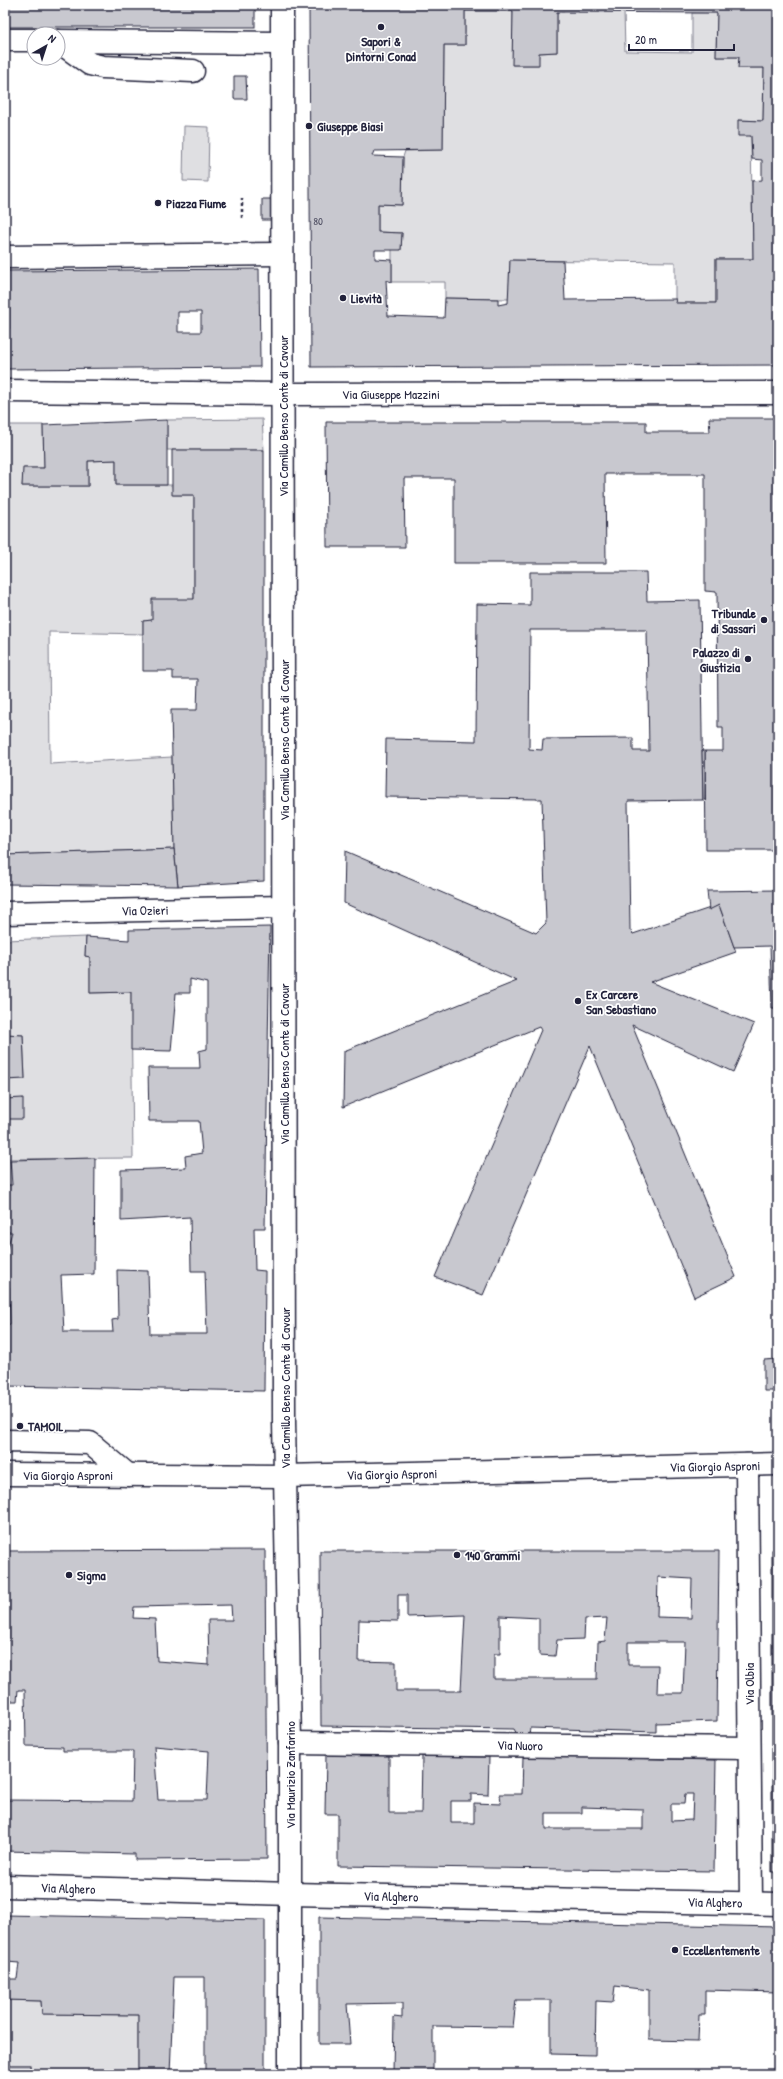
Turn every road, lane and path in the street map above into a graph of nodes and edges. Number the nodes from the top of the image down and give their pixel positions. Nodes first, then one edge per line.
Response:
1 (282, 5) edge
2 (5, 40) edge
3 (26, 40) edge
4 (66, 41) edge
5 (282, 43) junction
6 (66, 47) edge
7 (193, 71) dead end
8 (242, 198) dead end
9 (242, 218) dead end
10 (282, 254) junction
11 (5, 257) edge
12 (5, 391) edge
13 (778, 393) edge
14 (283, 394) junction
15 (284, 907) junction
16 (5, 913) edge
17 (5, 1443) edge
18 (778, 1464) edge
19 (747, 1465) junction
20 (5, 1474) edge
21 (128, 1475) junction
22 (285, 1476) junction
23 (290, 1743) junction
24 (750, 1748) junction
25 (5, 1886) edge
26 (290, 1894) junction
27 (751, 1903) junction
28 (778, 1904) edge
29 (290, 2074) edge

1 - 5 street, Via Camillo Benso Conte di Cavour
2 - 3 street
4 - 5 street
5 - 10 street, Via Camillo Benso Conte di Cavour
6 - 7 street
8 - 9 path
10 - 11 street
10 - 14 street, Via Camillo Benso Conte di Cavour
12 - 14 street, Via Giuseppe Mazzini
13 - 14 street, Via Giuseppe Mazzini
14 - 15 street, Via Camillo Benso Conte di Cavour
15 - 16 street, Via Ozieri
15 - 22 street, Via Camillo Benso Conte di Cavour
17 - 21 street
18 - 19 street, Via Giorgio Asproni
19 - 22 street, Via Giorgio Asproni
19 - 24 street, Via Olbia
20 - 21 street, Via Giorgio Asproni
21 - 22 street, Via Giorgio Asproni
22 - 23 street, Via Maurizio Zanfarino
23 - 24 street, Via Nuoro
23 - 26 street, Via Maurizio Zanfarino
24 - 27 street, Via Olbia
25 - 26 street, Via Alghero
26 - 27 street, Via Alghero
26 - 29 street, Via Maurizio Zanfarino
27 - 28 street, Via Alghero

